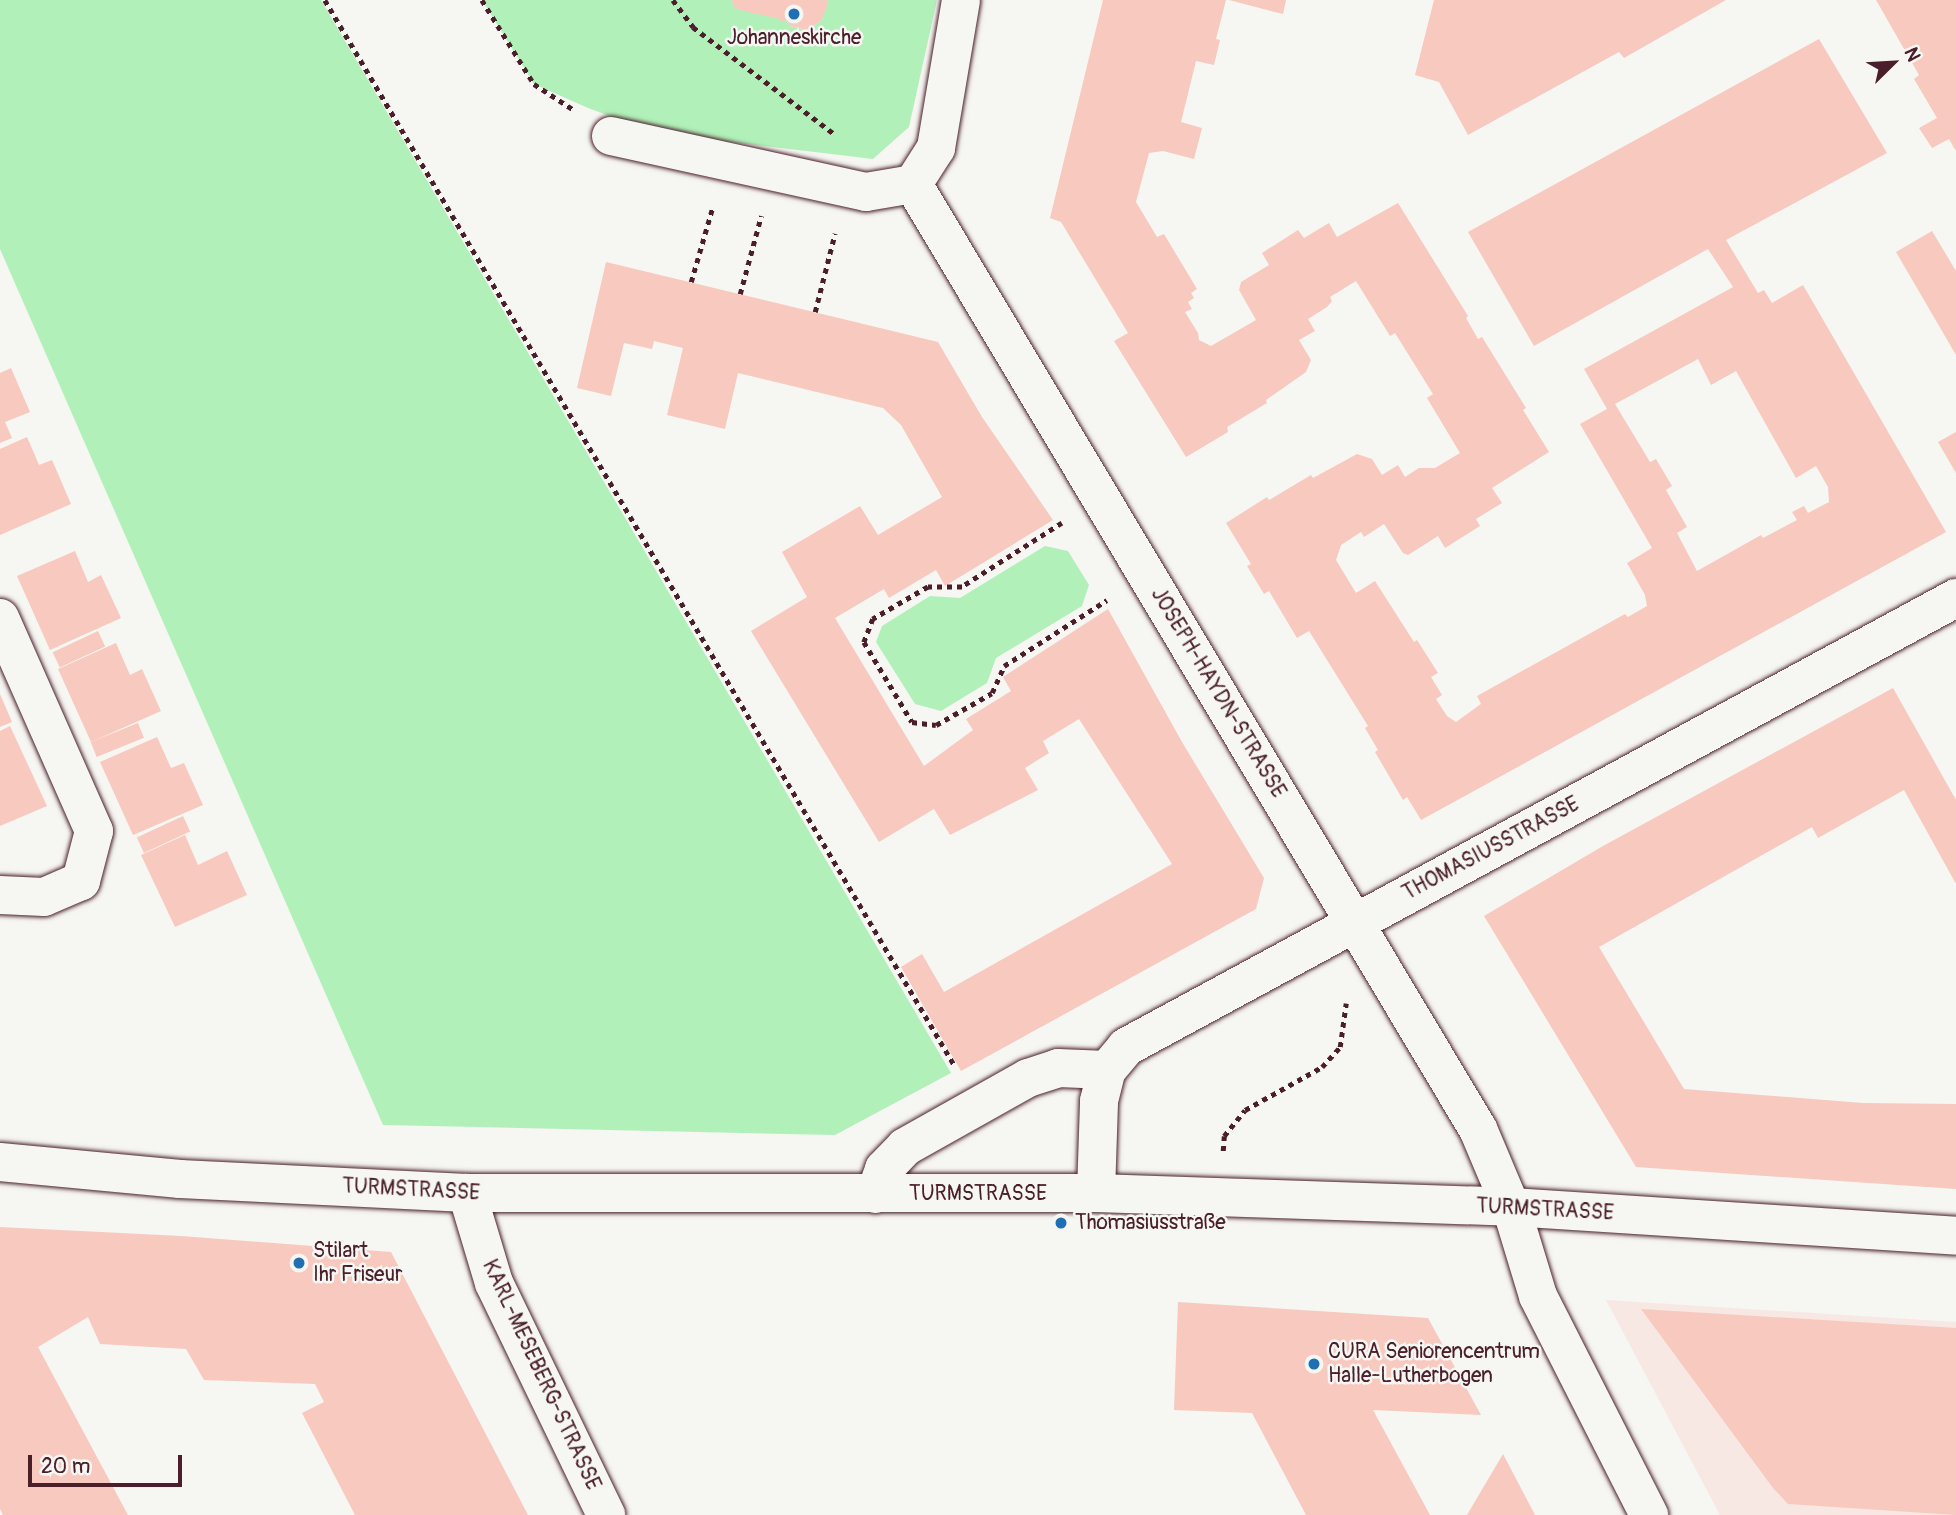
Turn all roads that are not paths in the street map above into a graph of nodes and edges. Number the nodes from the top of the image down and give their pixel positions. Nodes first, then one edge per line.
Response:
1 (961, 0) edge
2 (611, 136) road end
3 (913, 184) junction
4 (1956, 598) edge
5 (0, 618) edge
6 (0, 895) edge
7 (1355, 922) junction
8 (1107, 1070) junction
9 (0, 1162) edge
10 (467, 1194) junction
11 (875, 1194) junction
12 (1096, 1194) junction
13 (1511, 1207) junction
14 (1956, 1236) edge
15 (607, 1515) edge
16 (1649, 1515) edge

1 - 3 street
2 - 3 street
3 - 7 street, JOSEPH-HAYDN-STRASSE
4 - 7 street, THOMASIUSSTRASSE
5 - 6 street
7 - 8 street, THOMASIUSSTRASSE
7 - 13 street, JOSEPH-HAYDN-STRASSE
8 - 11 street
8 - 12 street, THOMASIUSSTRASSE
9 - 10 street, TURMSTRASSE
10 - 11 street, TURMSTRASSE
10 - 15 street, KARL-MESEBERG-STRASSE
11 - 12 street, TURMSTRASSE
12 - 13 street, TURMSTRASSE
13 - 14 street, TURMSTRASSE
13 - 16 street, JOSEPH-HAYDN-STRASSE

